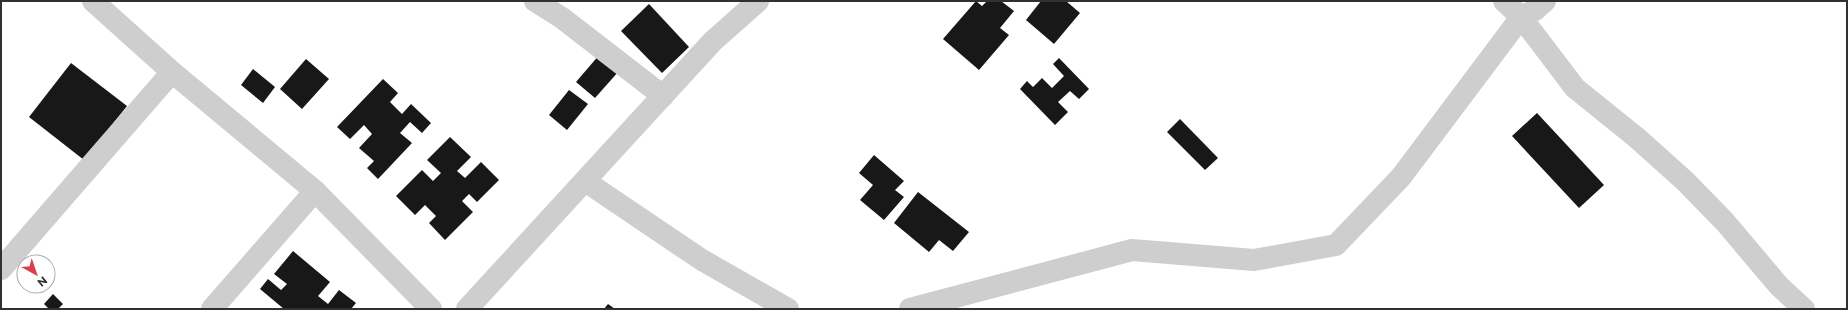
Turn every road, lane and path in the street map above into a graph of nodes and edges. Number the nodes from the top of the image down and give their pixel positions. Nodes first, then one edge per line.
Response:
1 (93, 1) edge
2 (535, 1) edge
3 (758, 1) edge
4 (1504, 1) edge
5 (1545, 1) edge
6 (1521, 17) junction
7 (172, 72) junction
8 (663, 96) junction
9 (585, 181) junction
10 (315, 191) junction
11 (1, 269) edge
12 (212, 309) edge
13 (430, 309) edge
14 (467, 309) edge
15 (788, 309) edge
16 (910, 309) edge
17 (1804, 309) edge

1 - 7 street
2 - 8 street
3 - 8 street
4 - 6 street
5 - 6 street
6 - 16 street
6 - 17 street
7 - 10 street
7 - 11 street
8 - 9 street
9 - 14 street
9 - 15 street
10 - 12 street
10 - 13 street

